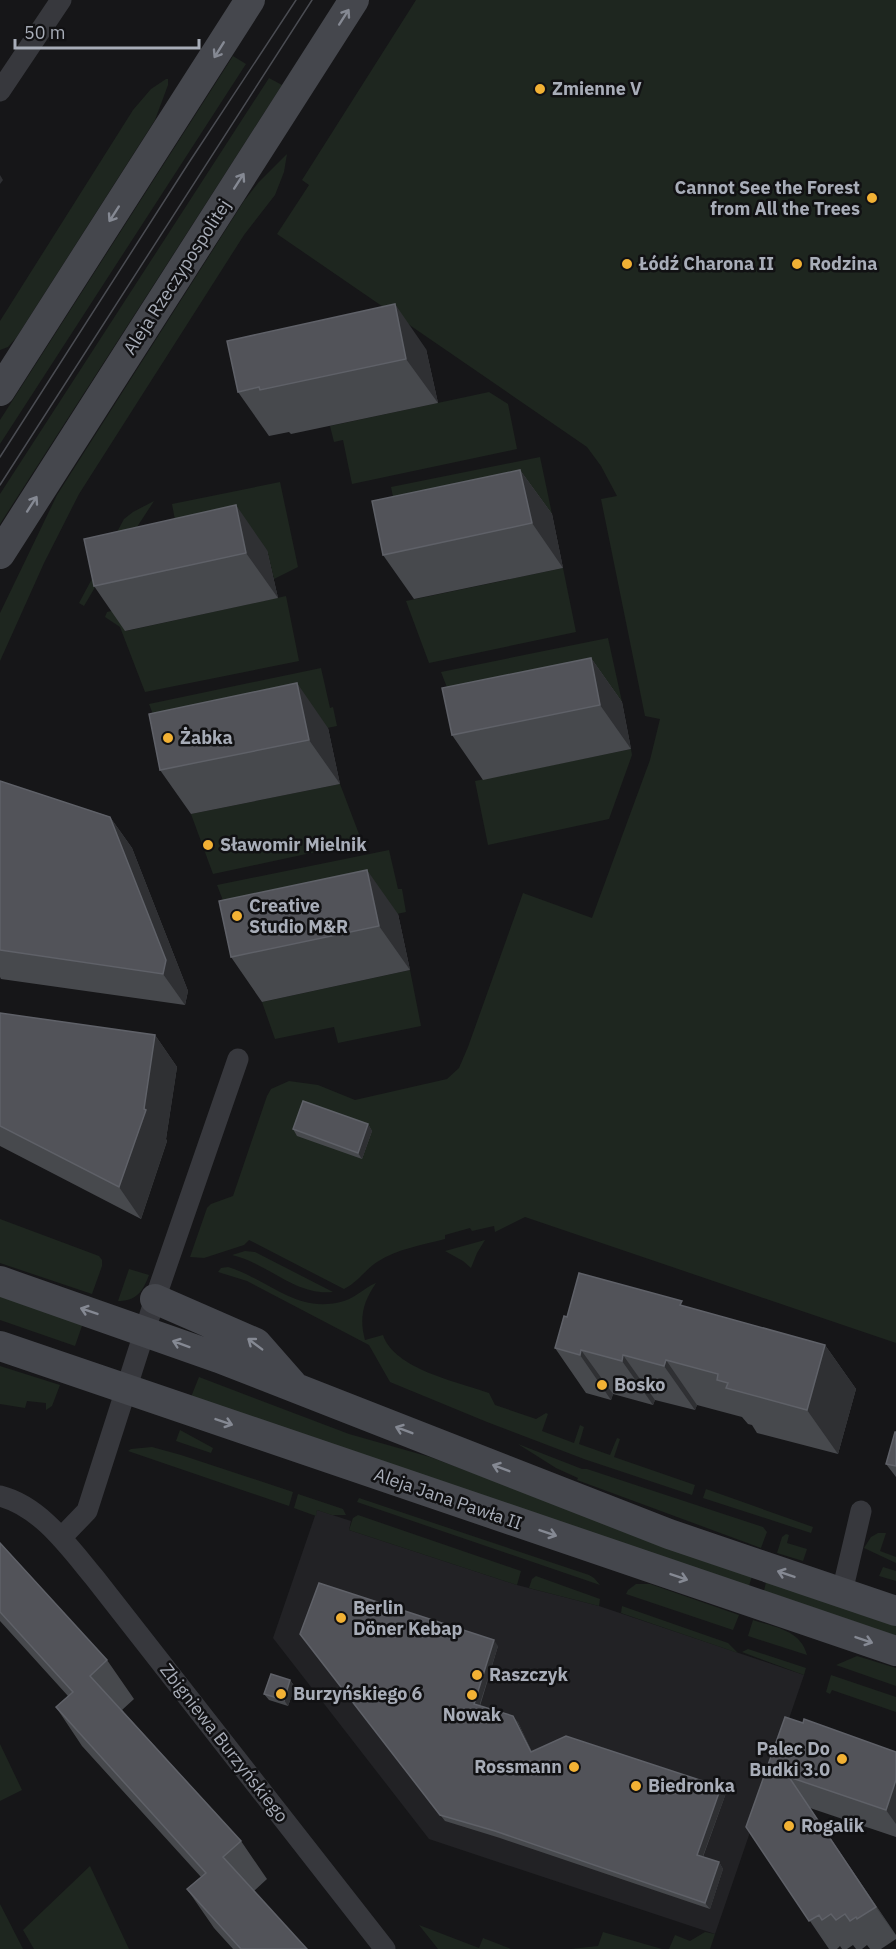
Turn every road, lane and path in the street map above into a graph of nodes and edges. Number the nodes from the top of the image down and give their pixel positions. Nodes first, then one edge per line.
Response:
1 (61, 0) edge
2 (250, 0) edge
3 (354, 0) edge
4 (0, 90) edge
5 (2, 382) edge
6 (0, 554) edge
7 (238, 1059) dead end
8 (0, 1281) edge
9 (155, 1299) junction
10 (144, 1330) junction
11 (0, 1346) edge
12 (294, 1386) junction
13 (127, 1388) junction
14 (0, 1496) edge
15 (861, 1511) dead end
16 (62, 1538) junction
17 (842, 1592) junction
18 (896, 1611) edge
19 (896, 1651) edge
20 (386, 1949) edge

1 - 4 street
2 -> 5 main road
6 -> 3 main road, Aleja Rzeczypospolitej
7 - 9 street
10 -> 8 main road
9 - 10 street
12 -> 9 main road
12 -> 10 main road
10 - 13 street
11 - 13 main road, Aleja Jana Pawła II
17 -> 12 main road
13 - 16 street
13 -> 19 main road, Aleja Jana Pawła II
14 - 16 street, Zbigniewa Burzyńskiego
15 - 17 street
16 - 20 street, Zbigniewa Burzyńskiego
17 - 18 main road

